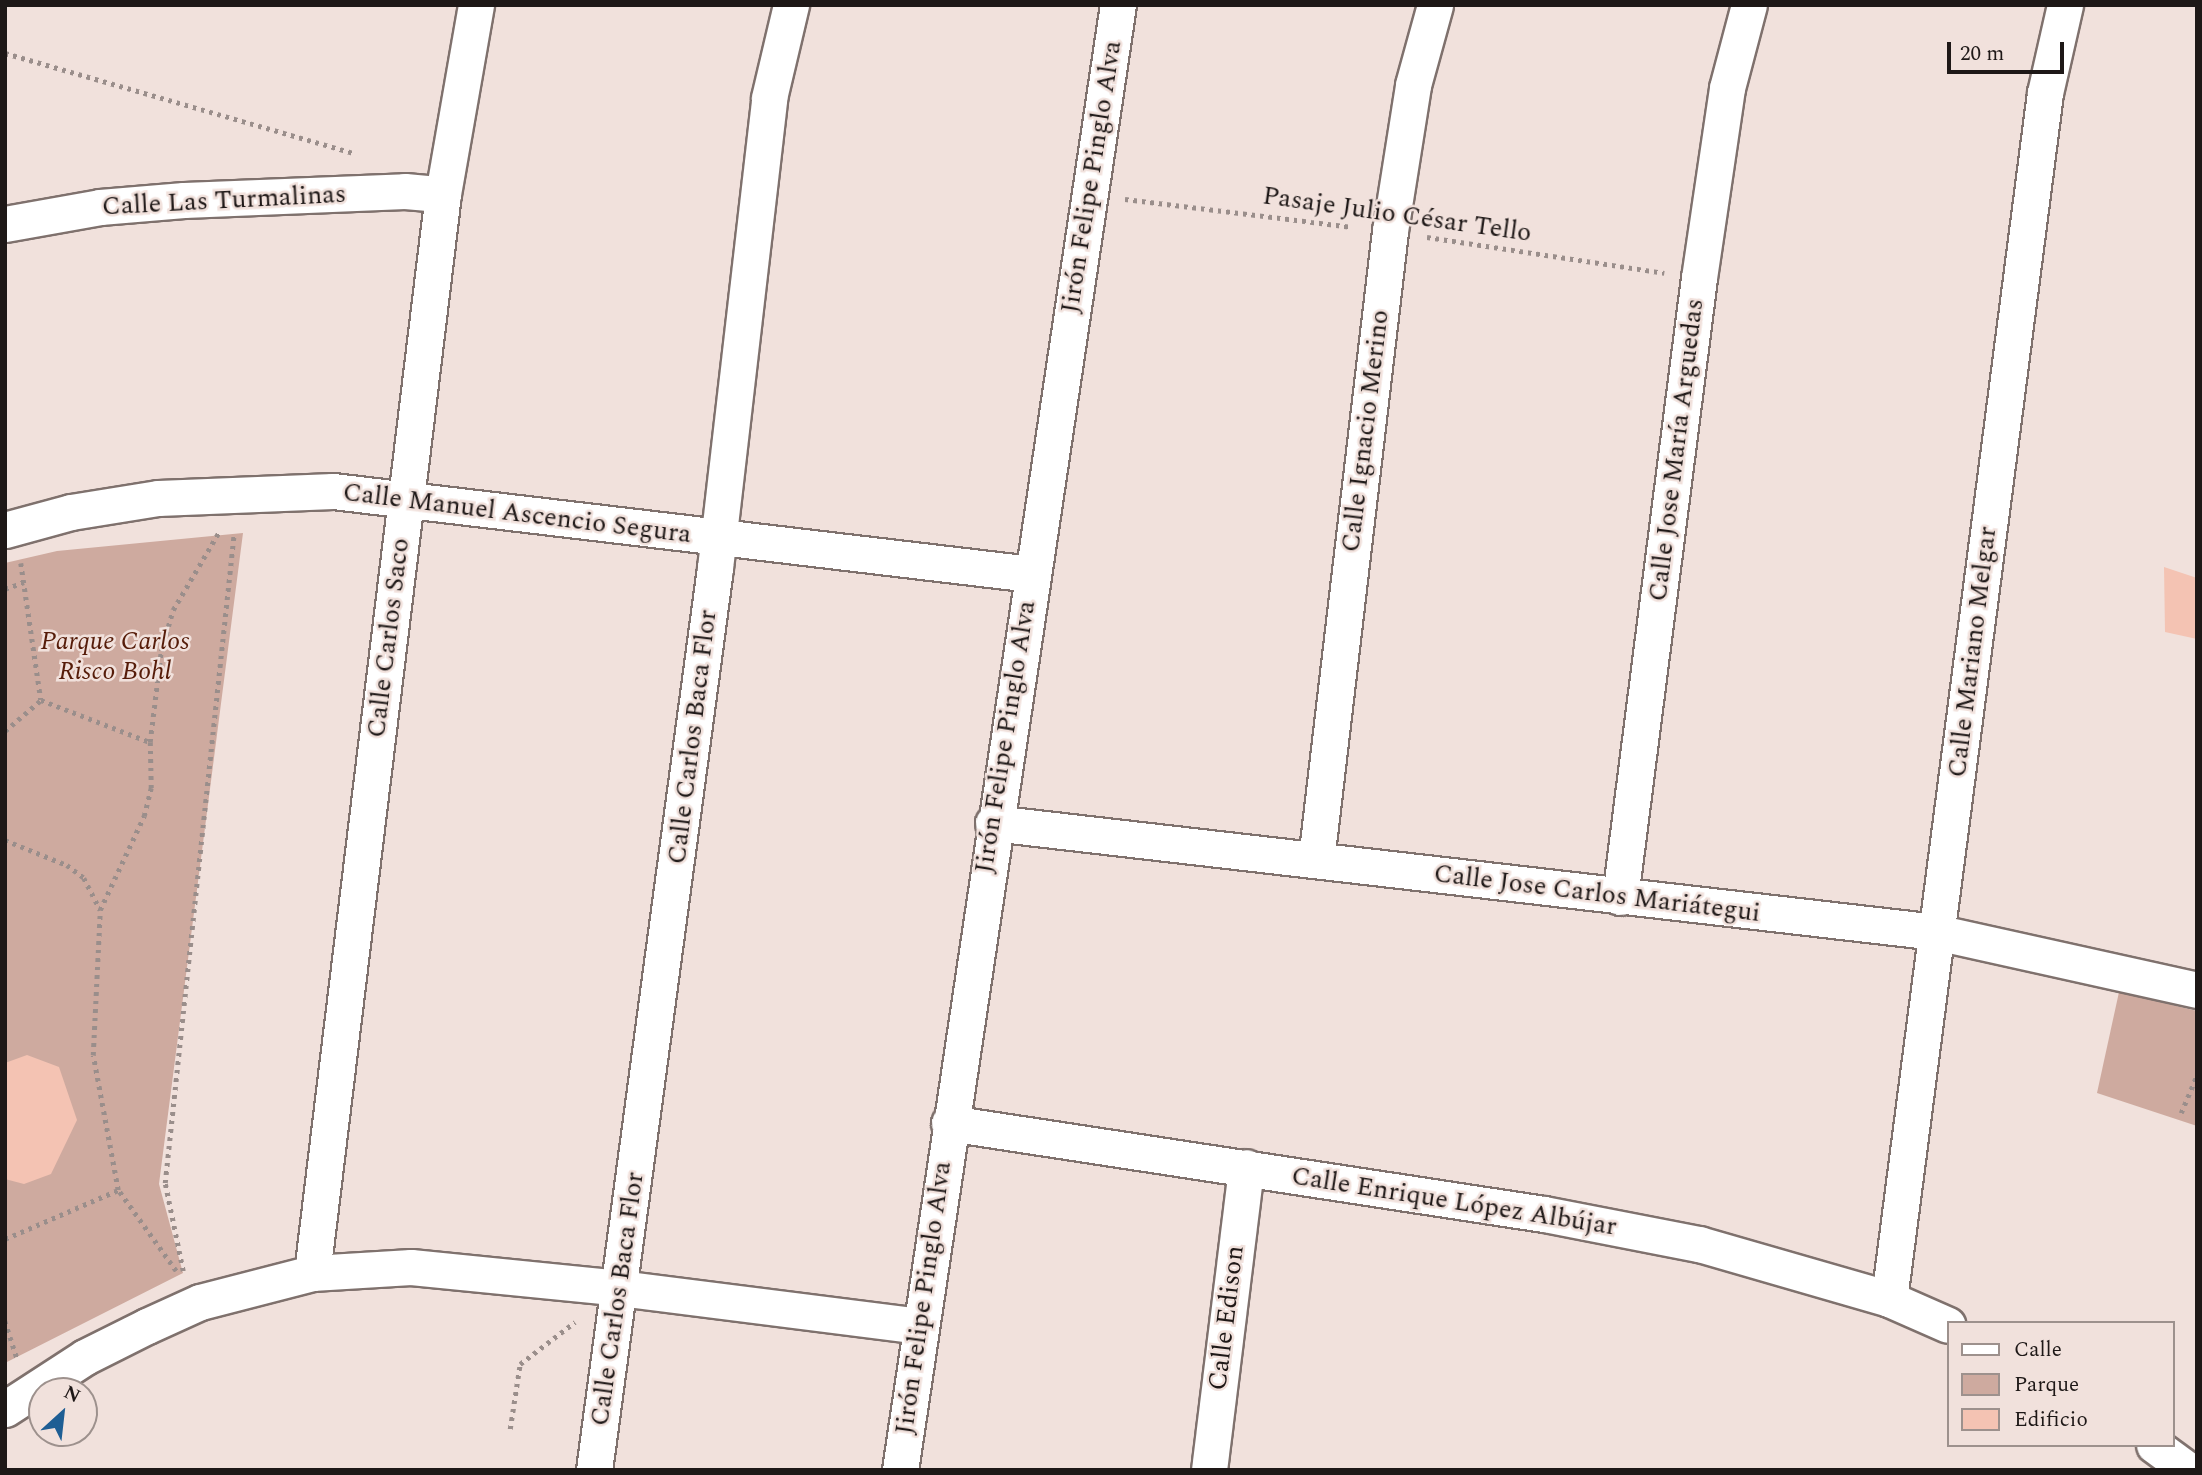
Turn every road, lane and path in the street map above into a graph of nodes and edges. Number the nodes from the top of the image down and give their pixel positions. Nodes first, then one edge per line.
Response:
1 (476, 5) edge
2 (792, 5) edge
3 (1118, 5) edge
4 (1436, 5) edge
5 (1749, 5) edge
6 (2065, 5) edge
7 (5, 53) edge
8 (363, 156) dead end
9 (443, 194) junction
10 (1088, 194) junction
11 (5, 224) edge
12 (1390, 231) junction
13 (1699, 278) junction
14 (244, 492) junction
15 (406, 497) junction
16 (235, 528) dead end
17 (10, 529) edge
18 (718, 540) junction
19 (1031, 574) junction
20 (24, 582) junction
21 (5, 589) edge
22 (41, 700) junction
23 (5, 731) edge
24 (150, 742) junction
25 (993, 822) junction
26 (5, 840) edge
27 (1316, 860) junction
28 (1620, 897) junction
29 (100, 910) junction
30 (1936, 932) junction
31 (2197, 990) edge
32 (2197, 1075) edge
33 (2180, 1113) dead end
34 (949, 1123) junction
35 (1246, 1167) junction
36 (118, 1190) junction
37 (5, 1239) edge
38 (312, 1273) junction
39 (620, 1287) junction
40 (1889, 1300) junction
41 (1946, 1324) edge
42 (920, 1326) junction
43 (5, 1409) edge
44 (510, 1429) dead end
45 (2157, 1447) edge
46 (594, 1470) edge
47 (900, 1470) edge
48 (1209, 1470) edge
49 (2188, 1470) edge

1 - 9 street, Calle Carlos Saco
2 - 18 street, Calle Carlos Baca Flor
3 - 10 street, Jirón Felipe Pinglo Alva
4 - 12 street, Calle Ignacio Merino
5 - 13 street, Calle Jose María Arguedas
6 - 30 street, Calle Mariano Melgar
7 - 8 path
9 - 11 street, Calle Las Turmalinas
9 - 15 street, Calle Carlos Saco
10 - 12 path, Pasaje Julio César Tello
10 - 19 street, Jirón Felipe Pinglo Alva
12 - 13 path, Pasaje Julio César Tello
12 - 27 street, Calle Ignacio Merino
13 - 28 street, Calle Jose María Arguedas
14 - 15 street, Calle Manuel Ascencio Segura
14 - 17 street, Calle Manuel Ascencio Segura
14 - 24 path
15 - 18 street, Calle Manuel Ascencio Segura
15 - 38 street, Calle Carlos Saco
16 - 36 path
17 - 20 path
18 - 19 street, Calle Manuel Ascencio Segura
18 - 39 street, Calle Carlos Baca Flor
19 - 25 street, Jirón Felipe Pinglo Alva
20 - 21 path
20 - 22 path
22 - 23 path
22 - 24 path
24 - 29 path
25 - 27 street, Calle Jose Carlos Mariátegui
25 - 34 street, Jirón Felipe Pinglo Alva
26 - 29 path
27 - 28 street, Calle Jose Carlos Mariátegui
28 - 30 street, Calle Jose Carlos Mariátegui
29 - 36 path
30 - 31 street, Calle Jose Carlos Mariátegui
30 - 40 street, Calle Mariano Melgar
32 - 33 path
34 - 35 street, Calle Enrique López Albújar
34 - 42 street, Jirón Felipe Pinglo Alva
35 - 40 street, Calle Enrique López Albújar
35 - 48 street, Calle Edison
36 - 37 path
38 - 39 street
38 - 43 street
39 - 42 street
39 - 44 path
39 - 46 street, Calle Carlos Baca Flor
40 - 41 street, Calle Enrique López Albújar
42 - 47 street, Jirón Felipe Pinglo Alva
45 - 49 street

